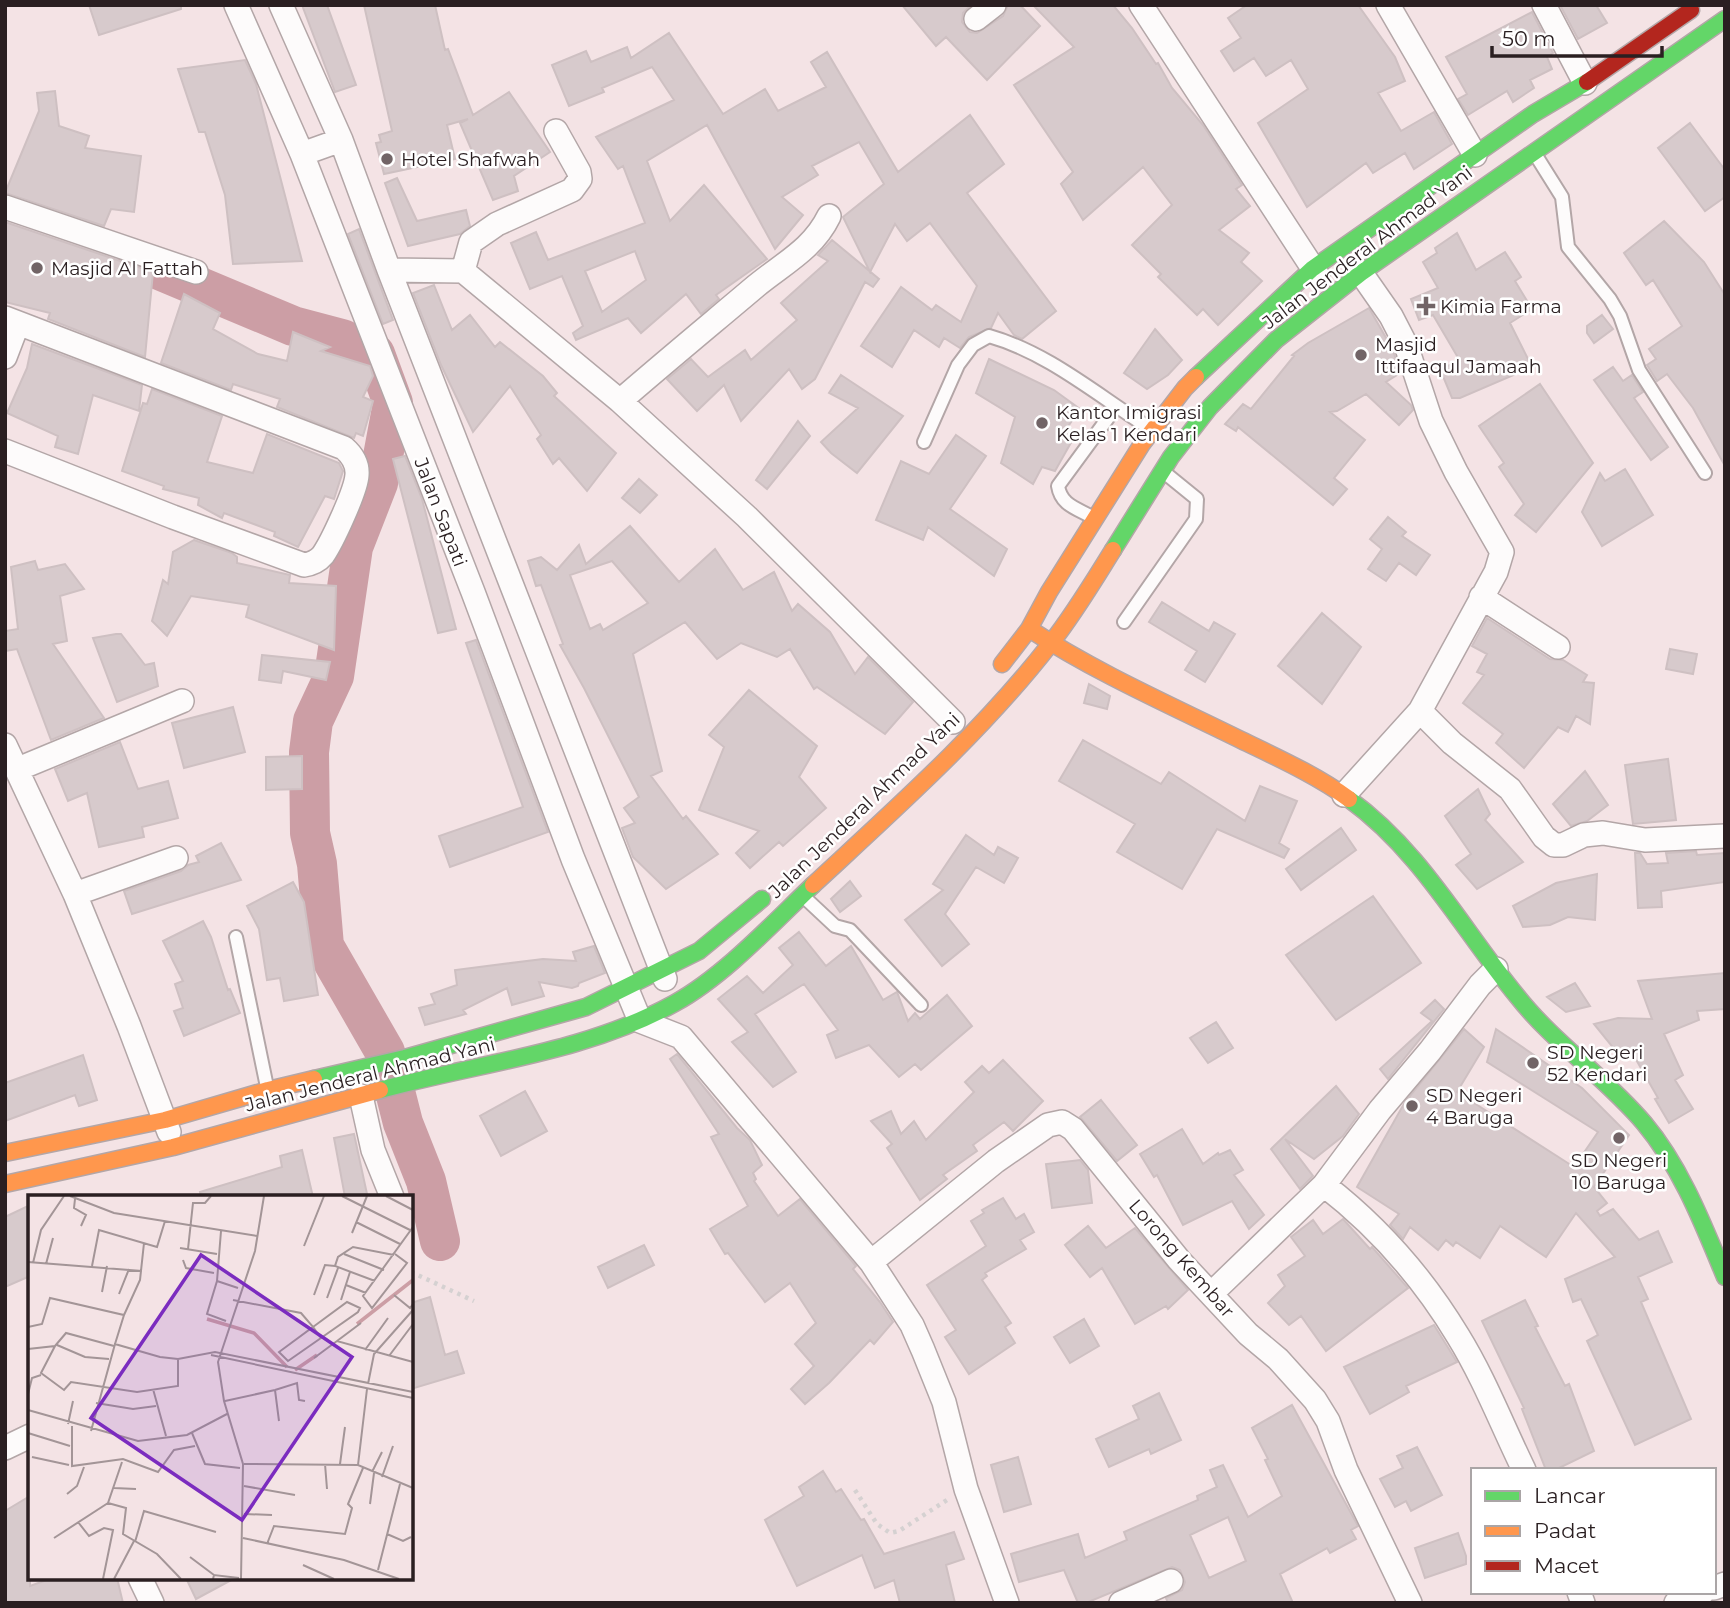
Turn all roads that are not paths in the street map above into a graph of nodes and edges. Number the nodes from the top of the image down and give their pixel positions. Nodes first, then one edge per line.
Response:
1 (236, 5) edge
2 (281, 5) edge
3 (1141, 5) edge
4 (1388, 5) edge
5 (1544, 5) edge
6 (1684, 9) edge
7 (1725, 19) edge
8 (1585, 83) junction
9 (556, 131) dead end
10 (341, 140) junction
11 (1533, 151) junction
12 (302, 154) junction
13 (1475, 155) junction
14 (5, 206) edge
15 (829, 216) dead end
16 (1312, 269) junction
17 (389, 270) junction
18 (463, 271) junction
19 (196, 272) dead end
20 (1361, 273) junction
21 (1332, 296) junction
22 (12, 320) edge
23 (5, 357) edge
24 (620, 401) junction
25 (1116, 407) junction
26 (1153, 430) junction
27 (924, 442) dead end
28 (5, 451) edge
29 (1162, 471) junction
30 (1705, 473) dead end
31 (1095, 518) junction
32 (1481, 597) junction
33 (1124, 622) dead end
34 (1029, 628) junction
35 (1051, 643) junction
36 (1558, 647) dead end
37 (989, 680) dead end
38 (182, 701) dead end
39 (1420, 711) junction
40 (955, 720) dead end
41 (5, 745) edge
42 (18, 769) junction
43 (1345, 795) junction
44 (1725, 836) edge
45 (176, 858) dead end
46 (777, 886) dead end
47 (75, 894) junction
48 (801, 894) junction
49 (236, 937) dead end
50 (660, 969) junction
51 (1496, 969) junction
52 (624, 987) junction
53 (678, 1002) junction
54 (921, 1005) dead end
55 (640, 1021) junction
56 (681, 1037) junction
57 (268, 1090) junction
58 (361, 1096) junction
59 (165, 1120) junction
60 (173, 1147) junction
61 (5, 1153) edge
62 (61, 1171) junction
63 (5, 1184) edge
64 (1324, 1185) junction
65 (67, 1195) edge
66 (391, 1195) edge
67 (1719, 1245) edge
68 (871, 1262) junction
69 (1725, 1277) edge
70 (1211, 1294) junction
71 (28, 1437) edge
72 (5, 1448) edge
73 (1523, 1468) edge
74 (141, 1580) edge
75 (1171, 1581) dead end
76 (1698, 1594) edge
77 (152, 1603) edge
78 (1007, 1603) edge
79 (1121, 1603) edge
80 (1410, 1603) edge
81 (1676, 1603) edge

1 - 12 street, Jalan Sapati
2 - 10 street, Jalan Sapati
3 - 16 street
4 - 13 street
5 - 8 street
6 - 8 main road, Jalan Jenderal Ahmad Yani
7 - 11 main road, Jalan Jenderal Ahmad Yani
8 - 13 main road, Jalan Jenderal Ahmad Yani
9 - 18 street
10 - 12 street
10 - 17 street, Jalan Sapati
11 - 20 main road, Jalan Jenderal Ahmad Yani
11 - 30 lane
12 - 52 street, Jalan Sapati
13 - 16 main road, Jalan Jenderal Ahmad Yani
14 - 19 street
15 - 24 street
16 - 21 street
16 - 26 main road, Jalan Jenderal Ahmad Yani
17 - 18 street
17 - 50 street, Jalan Sapati
18 - 24 street
20 - 21 main road, Jalan Jenderal Ahmad Yani
20 - 32 street
21 - 29 main road, Jalan Jenderal Ahmad Yani
22 - 23 street
22 - 28 street
24 - 40 street
25 - 26 lane
25 - 27 lane
25 - 31 lane
26 - 31 main road, Jalan Jenderal Ahmad Yani
29 - 33 lane
29 - 35 main road, Jalan Jenderal Ahmad Yani
31 - 34 main road, Jalan Jenderal Ahmad Yani
32 - 36 street
32 - 39 street
34 - 35 main road
34 - 37 main road, Jalan Jenderal Ahmad Yani
35 - 43 main road
35 - 48 main road, Jalan Jenderal Ahmad Yani
38 - 42 street
39 - 43 street
39 - 44 street
41 - 42 street
42 - 47 street
43 - 51 main road
45 - 47 street
46 - 50 main road, Jalan Jenderal Ahmad Yani
47 - 59 street
48 - 53 main road, Jalan Jenderal Ahmad Yani
48 - 54 lane
49 - 57 lane
50 - 52 main road, Jalan Jenderal Ahmad Yani
50 - 53 street, Jalan Sapati
51 - 64 street
51 - 67 main road
52 - 55 street, Jalan Sapati
52 - 57 main road, Jalan Jenderal Ahmad Yani
53 - 55 main road, Jalan Jenderal Ahmad Yani
53 - 56 street
55 - 56 street
55 - 58 main road, Jalan Jenderal Ahmad Yani
56 - 68 street
57 - 59 main road, Jalan Jenderal Ahmad Yani
58 - 60 main road, Jalan Jenderal Ahmad Yani
58 - 66 street
59 - 60 street
59 - 61 main road, Jalan Jenderal Ahmad Yani
60 - 62 main road, Jalan Jenderal Ahmad Yani
62 - 63 main road, Jalan Jenderal Ahmad Yani
62 - 65 street
64 - 70 street
64 - 73 street
67 - 69 main road
68 - 70 street, Lorong Kembar
68 - 78 street
70 - 80 street, Lorong Kembar
71 - 72 street
74 - 77 street
75 - 79 street
76 - 81 street

